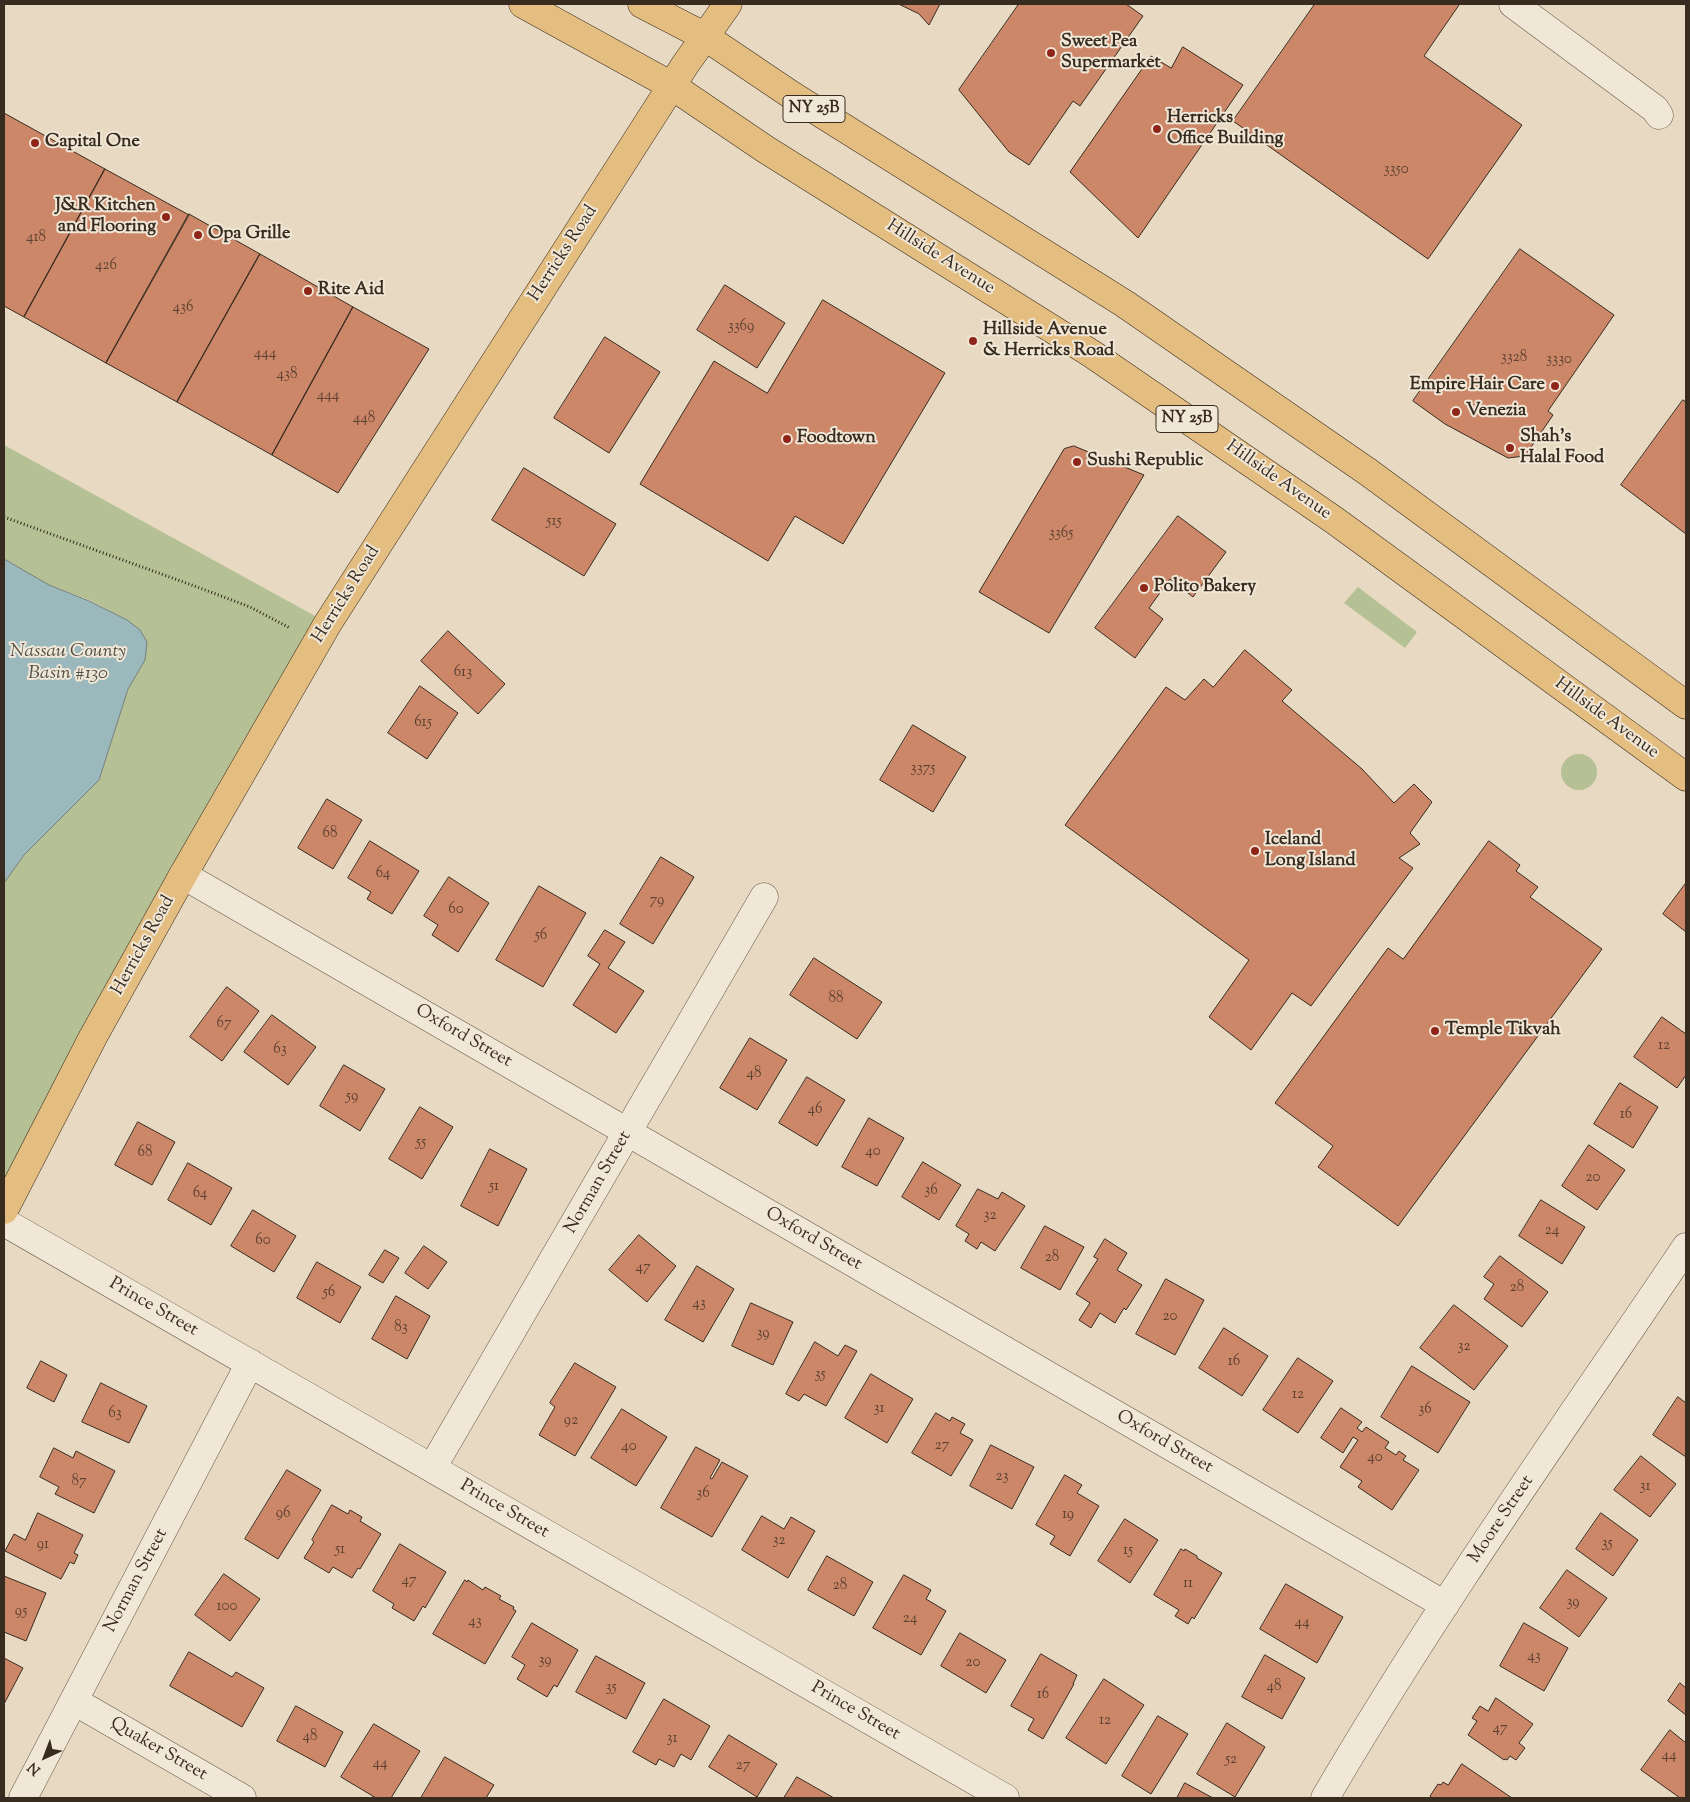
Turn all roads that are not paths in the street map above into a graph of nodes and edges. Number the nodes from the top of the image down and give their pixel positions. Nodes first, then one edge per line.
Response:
1 (523, 4) edge
2 (642, 4) edge
3 (728, 4) edge
4 (1513, 4) edge
5 (704, 36) junction
6 (672, 86) junction
7 (1659, 114) dead end
8 (1686, 705) edge
9 (1686, 777) edge
10 (183, 875) junction
11 (764, 896) dead end
12 (628, 1133) junction
13 (4, 1210) edge
14 (4, 1222) edge
15 (1686, 1247) edge
16 (250, 1364) junction
17 (432, 1468) junction
18 (1444, 1605) junction
19 (74, 1701) junction
20 (23, 1798) edge
21 (242, 1798) edge
22 (1005, 1798) edge
23 (1325, 1798) edge

1 - 6 main road, Hillside Avenue / NY 25B
2 - 5 main road, NY 25B
3 - 5 main road, Herricks Road
4 - 7 street
5 - 6 main road, Herricks Road
5 - 8 main road, NY 25B
6 - 9 main road, Hillside Avenue / NY 25B
6 - 10 main road, Herricks Road
10 - 12 street, Oxford Street
10 - 13 main road, Herricks Road
11 - 12 street, Norman Street
12 - 17 street, Norman Street
12 - 18 street, Oxford Street
14 - 16 street, Prince Street
15 - 18 street, Moore Street
16 - 17 street, Prince Street
16 - 19 street, Norman Street
17 - 22 street, Prince Street
18 - 23 street, Moore Street
19 - 20 street, Norman Street
19 - 21 street, Quaker Street

